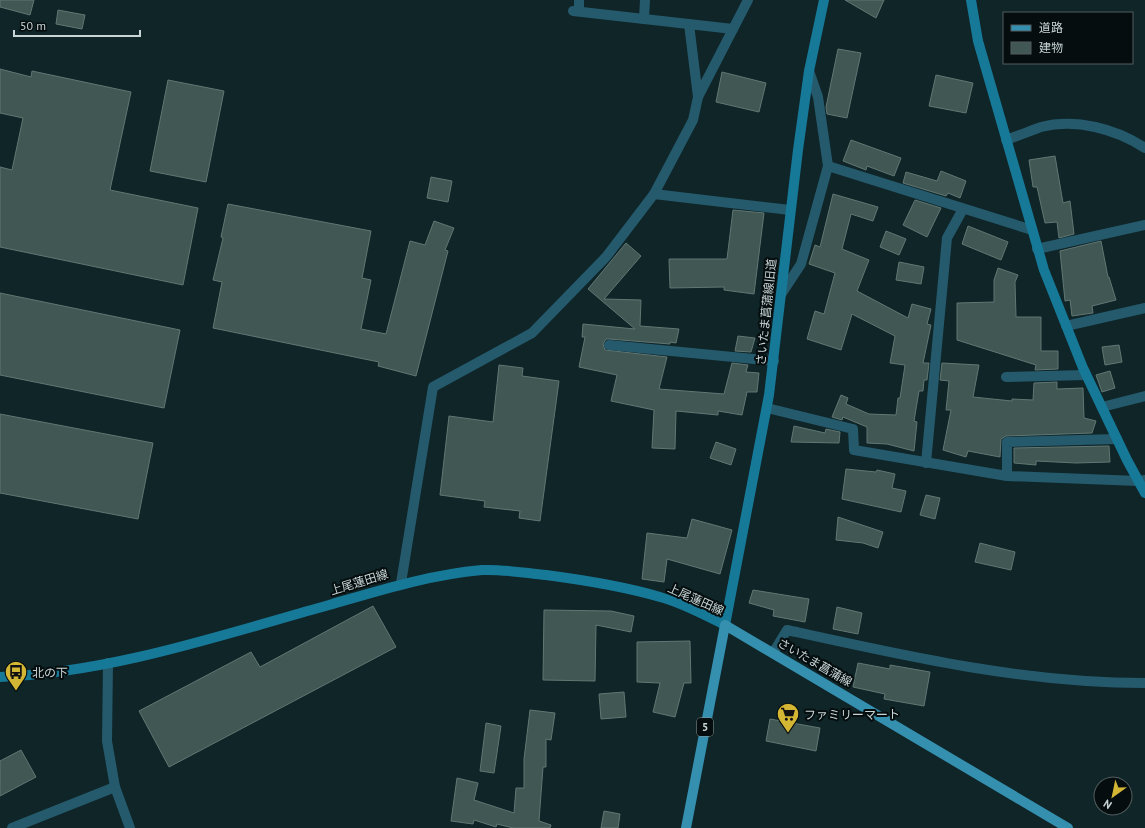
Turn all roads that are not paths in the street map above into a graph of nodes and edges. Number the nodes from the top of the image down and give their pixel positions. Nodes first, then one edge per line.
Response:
1 (579, 0) edge
2 (645, 0) edge
3 (748, 0) edge
4 (824, 0) edge
5 (971, 0) edge
6 (644, 19) junction
7 (688, 24) junction
8 (732, 29) junction
9 (809, 71) junction
10 (698, 97) junction
11 (1006, 140) junction
12 (1145, 148) edge
13 (828, 166) junction
14 (654, 194) junction
15 (963, 209) junction
16 (790, 210) junction
17 (1145, 225) edge
18 (1032, 230) junction
19 (1037, 249) junction
20 (782, 293) junction
21 (1145, 308) edge
22 (1066, 326) junction
23 (609, 345) dead end
24 (774, 361) junction
25 (1086, 375) junction
26 (1006, 377) dead end
27 (1145, 396) edge
28 (1102, 407) junction
29 (767, 408) junction
30 (1117, 439) junction
31 (926, 463) junction
32 (1007, 476) junction
33 (1142, 480) edge
34 (1145, 493) edge
35 (401, 583) junction
36 (725, 625) junction
37 (773, 653) junction
38 (108, 663) junction
39 (0, 677) edge
40 (1145, 683) edge
41 (115, 787) junction
42 (12, 828) edge
43 (130, 828) edge
44 (686, 828) edge
45 (1068, 828) edge

1 - 6 street
2 - 6 street
3 - 8 street
4 - 9 street, さいたま菖蒲線旧道
5 - 11 street
6 - 7 street
7 - 8 street
7 - 10 street
8 - 10 street
9 - 13 street
9 - 16 street, さいたま菖蒲線旧道
10 - 14 street
11 - 12 street
11 - 18 street
13 - 15 street
13 - 20 street
14 - 16 street
14 - 35 street
15 - 18 street
15 - 31 street
16 - 20 street, さいたま菖蒲線旧道
17 - 19 street
18 - 19 street
19 - 22 street
20 - 24 street, さいたま菖蒲線旧道
21 - 22 street
22 - 25 street
23 - 24 street
24 - 29 street, さいたま菖蒲線旧道
25 - 26 street
25 - 28 street
27 - 28 street
28 - 30 street
29 - 31 street
29 - 36 street, さいたま菖蒲線旧道
30 - 32 street
30 - 33 street
31 - 32 street
32 - 33 street
33 - 34 street
35 - 36 street, 上尾蓮田線
35 - 38 street, 上尾蓮田線
36 - 37 main road, さいたま菖蒲線
36 - 44 main road, 5
37 - 40 street
37 - 45 main road, さいたま菖蒲線
38 - 39 street, 上尾蓮田線
38 - 41 street
41 - 42 street
41 - 43 street

